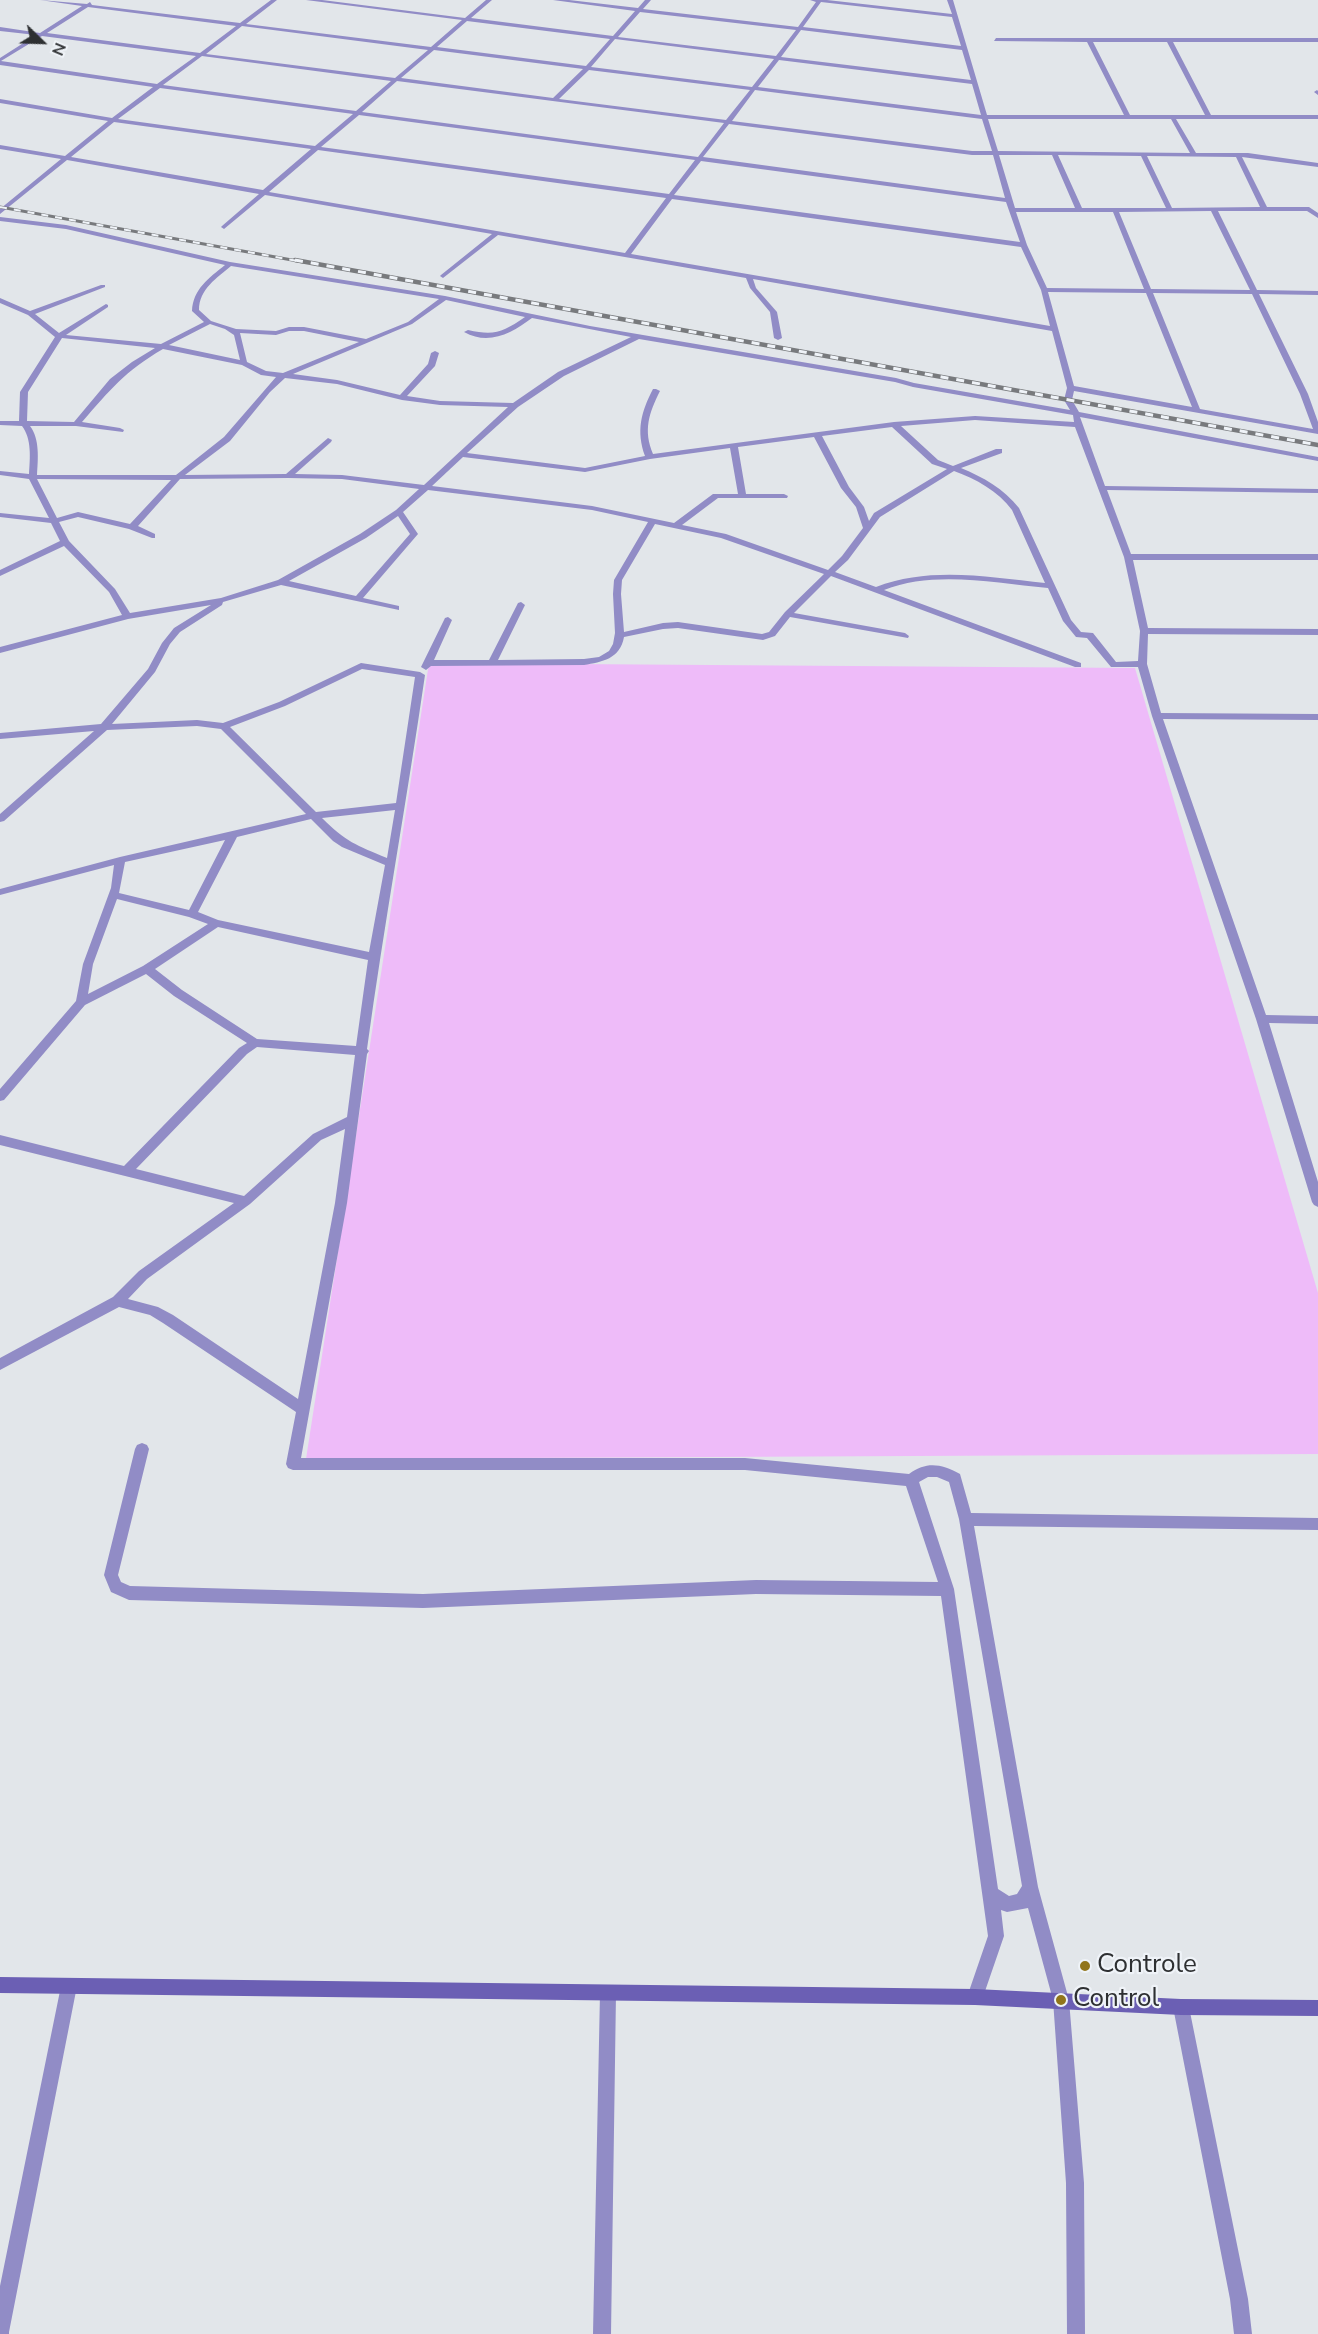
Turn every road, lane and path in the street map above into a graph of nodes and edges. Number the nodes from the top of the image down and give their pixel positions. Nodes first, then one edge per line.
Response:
1 (43, 0) edge
2 (96, 0) edge
3 (274, 0) edge
4 (309, 0) edge
5 (489, 0) edge
6 (556, 0) edge
7 (648, 0) edge
8 (813, 0) edge
9 (819, 0) edge
10 (950, 0) edge
11 (88, 5) junction
12 (639, 10) junction
13 (954, 16) junction
14 (464, 20) junction
15 (239, 24) junction
16 (800, 28) junction
17 (0, 30) edge
18 (42, 33) junction
19 (613, 38) junction
20 (996, 40) dead end
21 (1089, 40) junction
22 (1169, 40) junction
23 (1318, 40) edge
24 (432, 48) junction
25 (963, 48) junction
26 (198, 55) junction
27 (777, 57) junction
28 (0, 62) edge
29 (586, 69) junction
30 (398, 79) junction
31 (974, 82) junction
32 (157, 86) junction
33 (754, 89) junction
34 (0, 101) edge
35 (553, 101) junction
36 (360, 111) junction
37 (983, 117) junction
38 (1318, 117) edge
39 (1128, 118) junction
40 (1173, 118) junction
41 (1209, 118) junction
42 (113, 120) junction
43 (726, 124) junction
44 (992, 141) junction
45 (0, 147) edge
46 (319, 147) junction
47 (972, 153) junction
48 (996, 153) junction
49 (1143, 154) junction
50 (1194, 154) junction
51 (1054, 155) junction
52 (1238, 155) junction
53 (65, 158) junction
54 (699, 159) junction
55 (1318, 165) edge
56 (267, 192) junction
57 (668, 197) junction
58 (1011, 205) junction
59 (1170, 208) junction
60 (1213, 208) junction
61 (1264, 208) junction
62 (1079, 209) junction
63 (1115, 209) junction
64 (0, 212) edge
65 (1318, 216) edge
66 (0, 219) edge
67 (224, 227) dead end
68 (497, 232) junction
69 (1024, 245) junction
70 (627, 255) junction
71 (230, 264) junction
72 (444, 276) dead end
73 (749, 276) junction
74 (103, 286) dead end
75 (1044, 290) junction
76 (1147, 290) junction
77 (1255, 291) junction
78 (1318, 292) edge
79 (445, 298) junction
80 (0, 300) edge
81 (106, 306) dead end
82 (30, 314) junction
83 (531, 316) junction
84 (209, 322) junction
85 (1054, 328) junction
86 (236, 331) junction
87 (468, 332) dead end
88 (59, 336) junction
89 (640, 336) junction
90 (778, 338) dead end
91 (370, 341) junction
92 (161, 346) junction
93 (435, 353) dead end
94 (244, 363) junction
95 (252, 369) junction
96 (280, 377) junction
97 (1071, 388) junction
98 (266, 389) junction
99 (656, 391) dead end
100 (402, 398) junction
101 (515, 405) junction
102 (1197, 411) junction
103 (1076, 413) junction
104 (0, 423) edge
105 (24, 423) junction
106 (76, 424) junction
107 (894, 424) junction
108 (1078, 425) junction
109 (120, 430) dead end
110 (1318, 432) edge
111 (817, 434) junction
112 (328, 440) dead end
113 (734, 446) junction
114 (999, 451) dead end
115 (462, 454) junction
116 (650, 457) junction
117 (1318, 459) edge
118 (952, 469) junction
119 (0, 473) edge
120 (178, 476) junction
121 (288, 476) junction
122 (33, 477) junction
123 (428, 488) junction
124 (1101, 488) junction
125 (1318, 490) edge
126 (742, 495) junction
127 (784, 496) dead end
128 (399, 512) junction
129 (0, 515) edge
130 (653, 520) junction
131 (54, 521) junction
132 (676, 525) junction
133 (132, 527) junction
134 (867, 528) junction
135 (152, 536) dead end
136 (65, 542) junction
137 (1128, 557) junction
138 (1318, 557) edge
139 (0, 573) edge
140 (830, 573) junction
141 (281, 582) junction
142 (1052, 586) junction
143 (876, 590) junction
144 (358, 599) junction
145 (222, 600) junction
146 (522, 605) dead end
147 (396, 608) dead end
148 (788, 614) junction
149 (127, 616) junction
150 (448, 620) dead end
151 (1144, 631) junction
152 (1318, 632) edge
153 (622, 635) junction
154 (905, 636) dead end
155 (0, 650) edge
156 (429, 663) junction
157 (492, 663) junction
158 (1142, 664) junction
159 (1078, 665) dead end
160 (420, 675) junction
161 (1157, 716) junction
162 (1317, 719) edge
163 (224, 726) junction
164 (104, 727) junction
165 (0, 736) edge
166 (401, 806) junction
167 (311, 816) junction
168 (0, 819) edge
169 (233, 835) junction
170 (120, 860) junction
171 (390, 863) junction
172 (0, 892) edge
173 (113, 896) junction
174 (192, 915) junction
175 (216, 923) junction
176 (374, 957) junction
177 (147, 969) junction
178 (81, 1002) junction
179 (1262, 1019) junction
180 (1318, 1020) edge
181 (255, 1043) junction
182 (363, 1051) junction
183 (0, 1097) edge
184 (352, 1120) junction
185 (0, 1140) edge
186 (127, 1171) junction
187 (246, 1201) junction
188 (1318, 1202) edge
189 (118, 1301) junction
190 (0, 1364) edge
191 (303, 1410) junction
192 (142, 1449) dead end
193 (911, 1480) junction
194 (966, 1519) junction
195 (1318, 1524) edge
196 (947, 1589) junction
197 (1030, 1887) junction
198 (991, 1894) junction
199 (0, 1985) edge
200 (69, 1986) junction
201 (608, 1994) junction
202 (975, 1997) junction
203 (1061, 2000) junction
204 (1181, 2007) junction
205 (1318, 2008) edge
206 (0, 2332) edge
207 (602, 2334) edge
208 (1076, 2334) edge
209 (1243, 2334) edge

1 - 11 street
2 - 11 street
3 - 15 street
4 - 14 street
5 - 14 street
6 - 12 street
7 - 12 street
8 - 9 street
9 - 13 street
9 - 16 street
10 - 13 street
11 - 15 street
11 - 18 street
12 - 16 street
12 - 19 street
13 - 25 street
14 - 19 street
14 - 24 street
15 - 24 street
15 - 26 street
16 - 25 street
16 - 27 street
17 - 18 street
18 - 26 street
18 - 28 street
19 - 27 street
19 - 29 street
20 - 21 street
21 - 22 street
21 - 39 street
22 - 23 street
22 - 41 street
24 - 29 street
24 - 30 street
25 - 31 street
26 - 30 street
26 - 32 street
27 - 31 street
27 - 33 street
28 - 32 street
29 - 33 street
29 - 35 street
30 - 35 street
30 - 36 street
31 - 37 street
32 - 36 street
32 - 42 street
33 - 37 street
33 - 43 street
34 - 42 street
35 - 43 street
36 - 46 street
36 - 54 street
37 - 39 street
37 - 44 street
38 - 41 street
39 - 40 street
40 - 41 street
40 - 50 street
42 - 46 street
42 - 53 street
43 - 47 street
43 - 54 street
44 - 47 street
44 - 48 street
45 - 53 street
46 - 56 street
46 - 57 street
47 - 48 street
48 - 51 street
48 - 58 street
49 - 50 street
49 - 51 street
49 - 59 street
50 - 52 street
51 - 62 street
52 - 55 street
52 - 61 street
53 - 56 street
53 - 64 street
54 - 57 street
54 - 58 street
56 - 67 street
56 - 68 street
57 - 69 street
57 - 70 street
58 - 62 street
58 - 69 street
59 - 60 street
59 - 63 street
60 - 61 street
60 - 77 street
61 - 65 street
62 - 63 street
63 - 76 street
66 - 71 street
68 - 70 street
68 - 72 street
69 - 75 street
70 - 73 street
71 - 79 street
71 - 84 street
73 - 85 street
73 - 90 street
74 - 82 street
75 - 76 street
75 - 85 street
76 - 77 street
76 - 102 street
77 - 78 street
77 - 110 street
79 - 83 street
79 - 91 street
80 - 82 street
81 - 88 street
82 - 88 street
83 - 87 street
83 - 89 street
84 - 86 street
84 - 92 street
85 - 97 street
86 - 91 street
86 - 94 street
88 - 92 street
88 - 105 street
89 - 101 street
89 - 103 street
91 - 96 street
92 - 94 street
92 - 106 street
93 - 100 street
94 - 95 street
95 - 96 street
95 - 98 street
96 - 98 street
96 - 100 street
97 - 102 street
97 - 103 street
98 - 120 street
99 - 116 street
100 - 101 street
101 - 115 street
102 - 110 street
103 - 108 street
103 - 117 street
104 - 105 street
105 - 106 street
105 - 122 street
106 - 109 street
107 - 108 street
107 - 111 street
107 - 118 street
108 - 124 street
111 - 113 street
111 - 134 street
112 - 121 street
113 - 116 street
113 - 126 street
114 - 118 street
115 - 116 street
115 - 123 street
118 - 134 street
118 - 142 street
119 - 122 street
120 - 121 street
120 - 122 street
120 - 133 street
121 - 123 street
122 - 131 street
123 - 128 street
123 - 130 street
124 - 125 street
124 - 137 street
126 - 127 street
126 - 132 street
128 - 141 street
128 - 144 street
129 - 131 street
130 - 132 street
130 - 153 street
131 - 133 street
131 - 136 street
132 - 140 street
133 - 135 street
134 - 140 street
136 - 139 street
136 - 149 street
137 - 138 street
137 - 151 street
140 - 143 street
140 - 148 street
141 - 144 street
141 - 145 street
142 - 143 street
142 - 158 street
143 - 159 street
144 - 147 street
145 - 149 street
145 - 164 street
146 - 157 street
148 - 153 street
148 - 154 street
149 - 155 street
150 - 156 street
151 - 152 street
151 - 158 street
153 - 157 street
156 - 157 street
156 - 160 street
158 - 161 street
160 - 163 street
160 - 166 street
161 - 162 street
161 - 179 street
163 - 164 street
163 - 167 street
164 - 165 street
164 - 168 street
166 - 167 street
166 - 171 street
167 - 169 street
167 - 171 street
169 - 170 street
169 - 174 street
170 - 172 street
170 - 173 street
171 - 176 street
173 - 174 street
173 - 178 street
174 - 175 street
175 - 176 street
175 - 177 street
176 - 182 street
177 - 178 street
177 - 181 street
178 - 183 street
179 - 180 street
179 - 188 street
181 - 182 street
181 - 186 street
182 - 184 street
184 - 187 street
184 - 191 street
185 - 186 street
186 - 187 street
187 - 189 street
189 - 190 street
189 - 191 street
191 - 193 street
192 - 196 street
193 - 194 street
193 - 196 street
194 - 195 street
194 - 197 street
196 - 198 street
197 - 198 street
197 - 203 street
198 - 202 street
199 - 200 main road
200 - 201 main road
200 - 206 street
201 - 202 main road
201 - 207 street
202 - 203 main road
203 - 204 main road
203 - 208 street
204 - 205 main road
204 - 209 street

